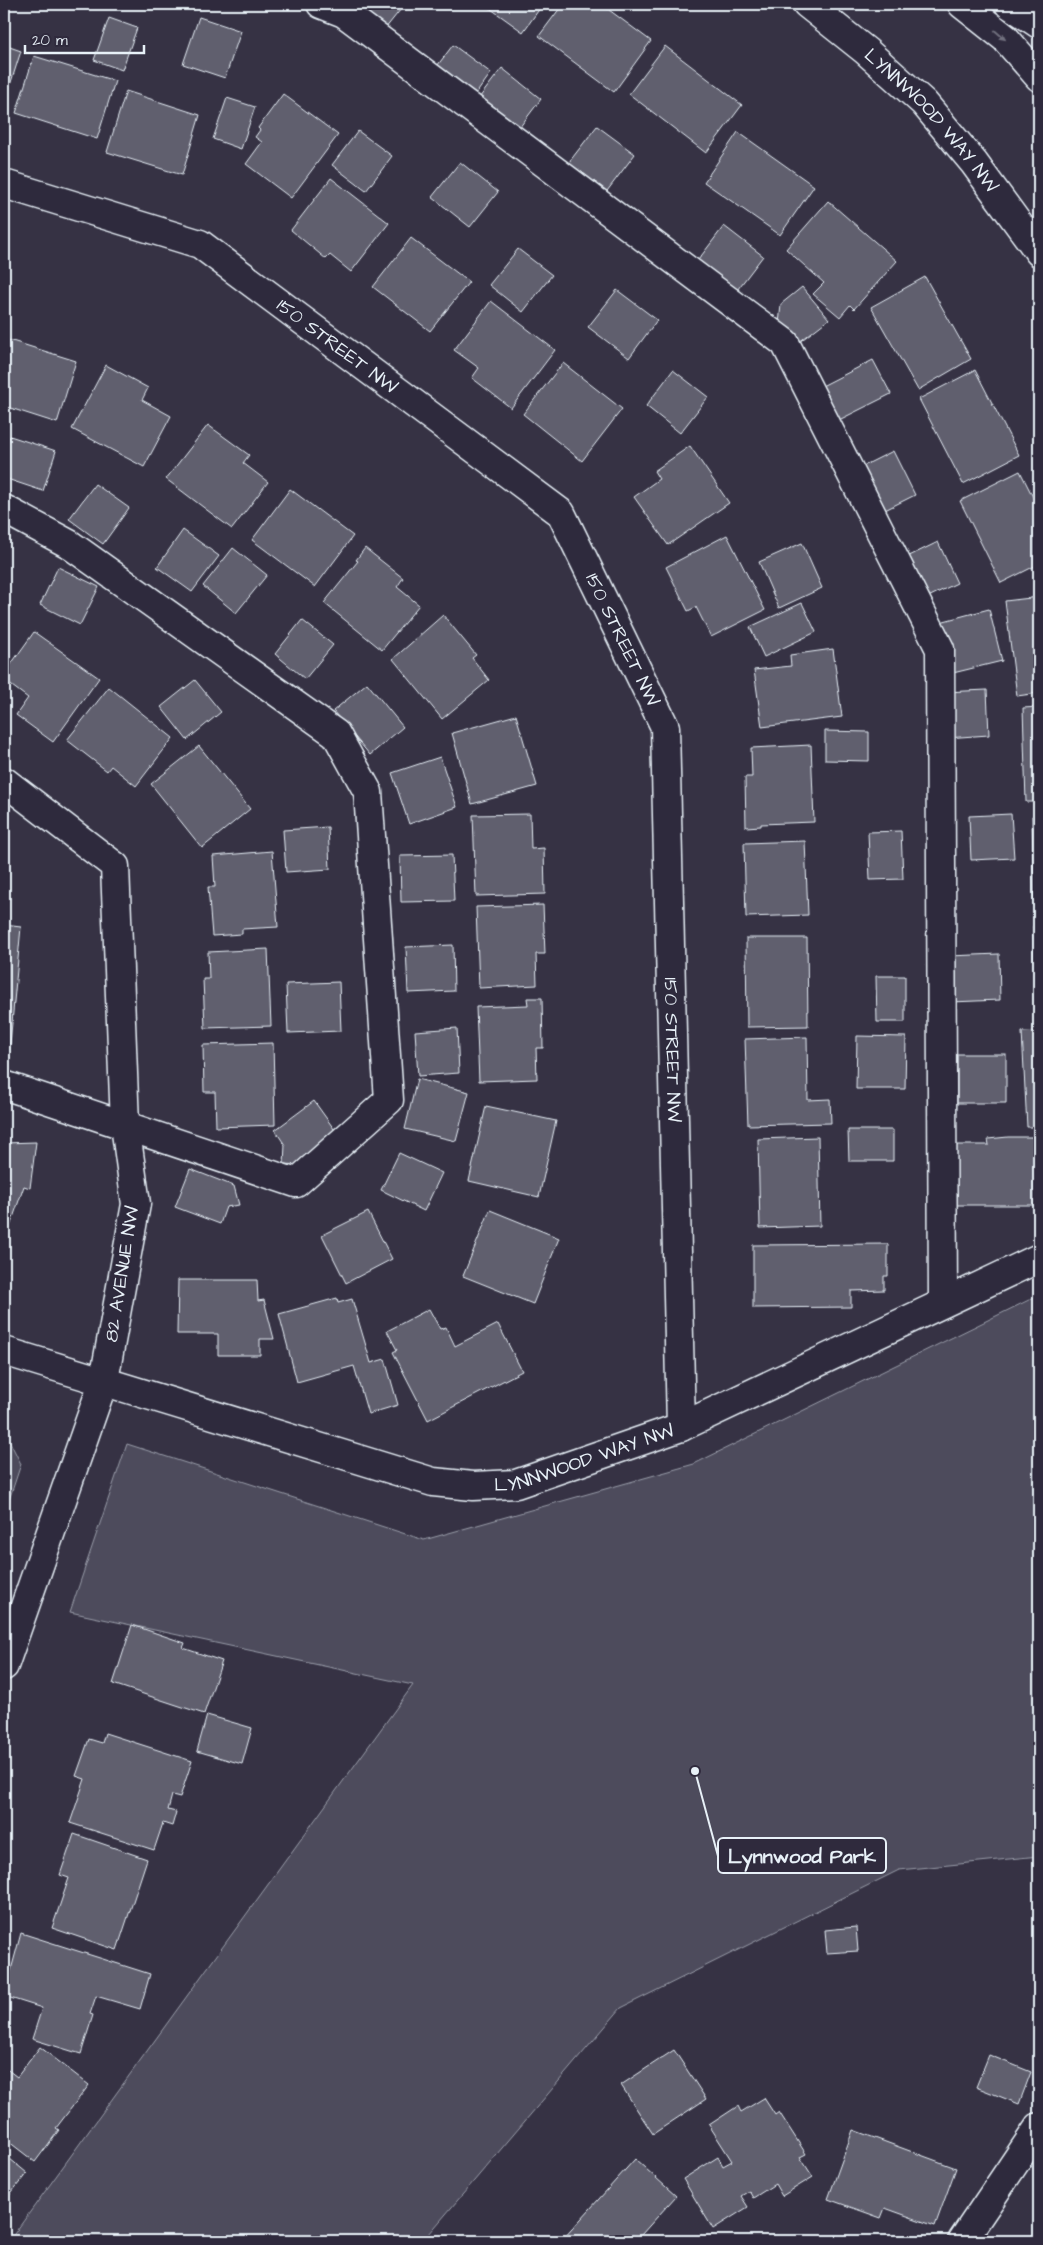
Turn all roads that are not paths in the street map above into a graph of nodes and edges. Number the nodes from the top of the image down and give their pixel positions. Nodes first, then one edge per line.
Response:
1 (320, 4) edge
2 (807, 4) edge
3 (962, 4) edge
4 (1009, 4) edge
5 (1039, 24) edge
6 (1039, 77) edge
7 (4, 184) edge
8 (1039, 252) edge
9 (4, 509) edge
10 (4, 781) edge
11 (4, 1085) edge
12 (125, 1125) junction
13 (1039, 1258) edge
14 (943, 1303) junction
15 (4, 1351) edge
16 (104, 1380) junction
17 (681, 1428) junction
18 (10, 1625) edge
19 (4, 1666) edge
20 (1039, 2127) edge
21 (962, 2241) edge

1 - 14 main road
2 - 8 main road, LYNNWOOD WAY NW
3 -> 6 main road
4 - 5 main road
7 - 17 main road, 150 STREET NW
9 - 12 main road
10 - 12 main road, 82 AVENUE NW
11 - 12 main road
12 - 16 main road, 82 AVENUE NW
13 - 14 main road, LYNNWOOD WAY NW
14 - 17 main road, LYNNWOOD WAY NW
15 - 16 main road, LYNNWOOD WAY NW
16 - 17 main road, LYNNWOOD WAY NW
16 - 18 main road, 82 AVENUE NW
18 - 19 main road, 82 AVENUE NW
20 - 21 main road

